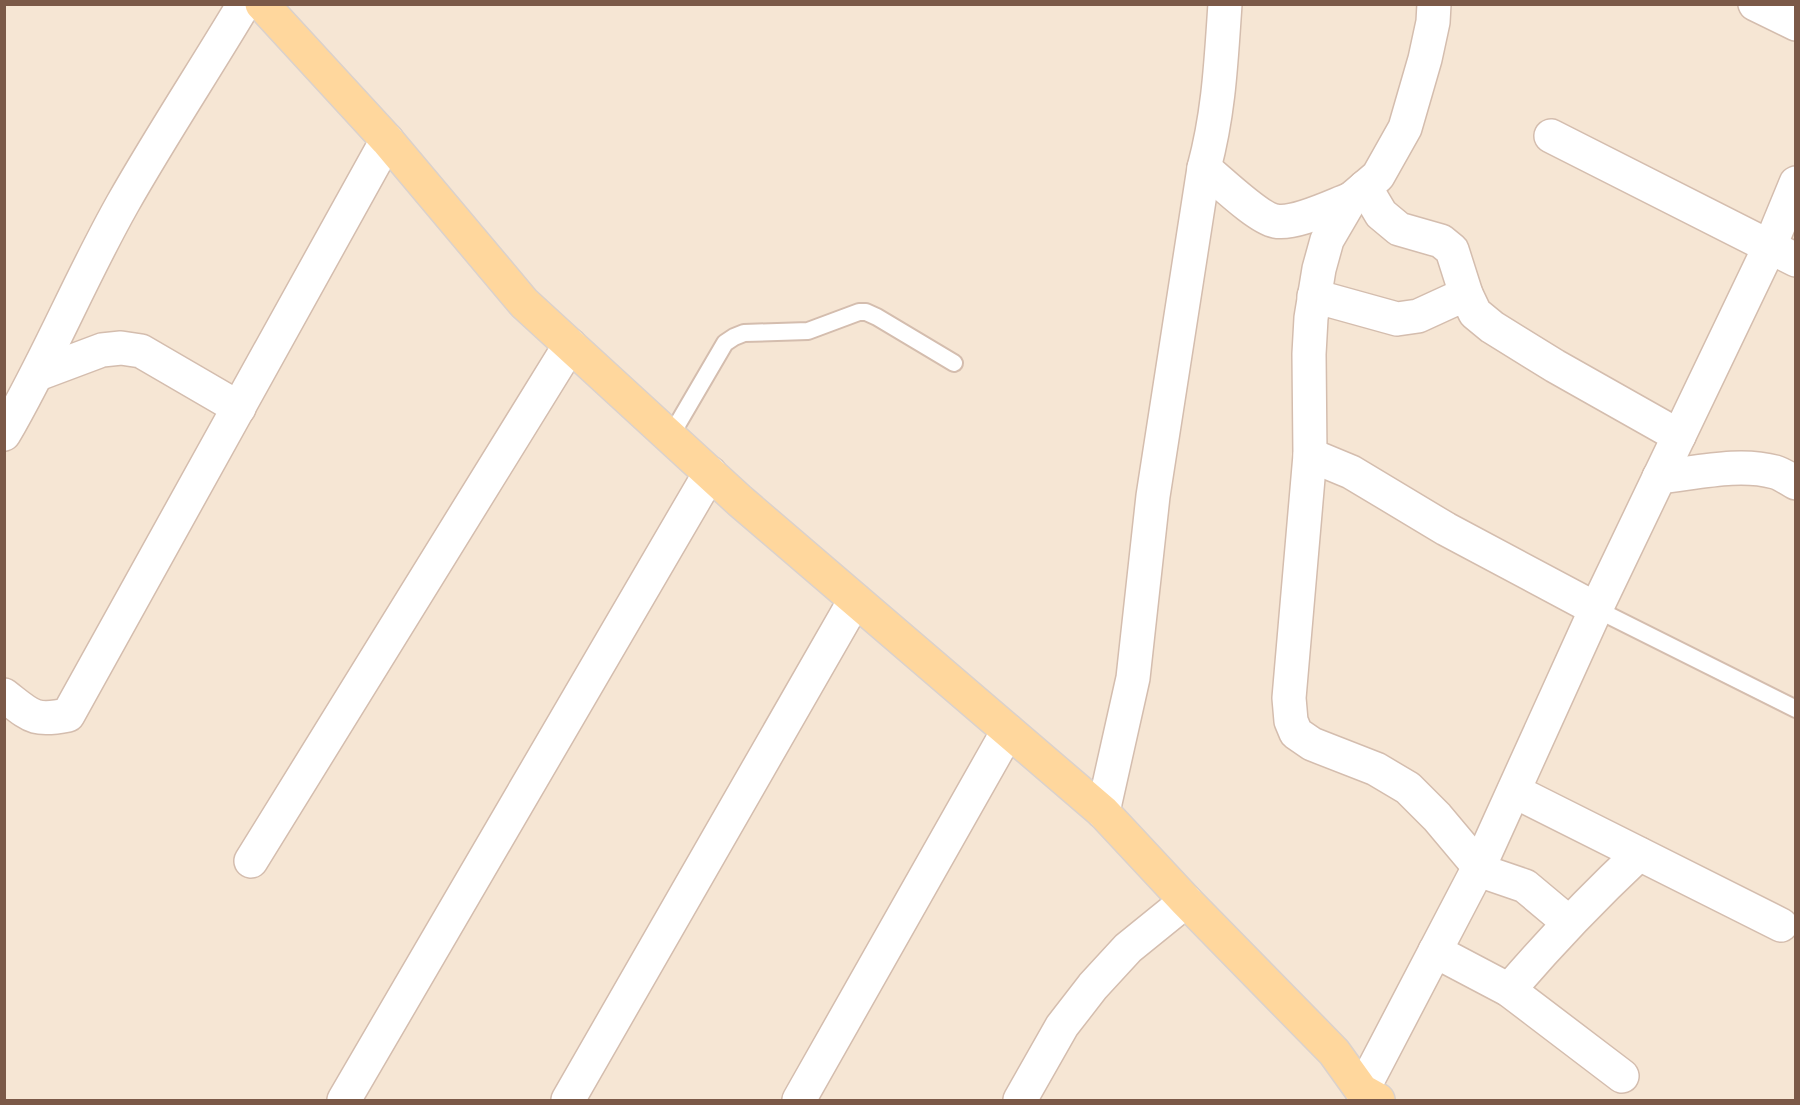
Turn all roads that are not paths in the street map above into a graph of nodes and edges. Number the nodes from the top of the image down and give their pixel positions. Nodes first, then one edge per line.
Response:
1 (244, 4) edge
2 (262, 4) edge
3 (1224, 4) edge
4 (1434, 4) edge
5 (1755, 4) edge
6 (1796, 24) edge
7 (1551, 136) dead end
8 (387, 140) junction
9 (1204, 168) junction
10 (1796, 183) edge
11 (1358, 193) junction
12 (1783, 253) edge
13 (1466, 294) junction
14 (1314, 296) junction
15 (570, 345) junction
16 (954, 363) dead end
17 (38, 374) junction
18 (238, 408) junction
19 (4, 434) edge
20 (1679, 436) junction
21 (670, 437) junction
22 (1310, 455) junction
23 (710, 473) junction
24 (1659, 477) junction
25 (1796, 483) edge
26 (855, 600) junction
27 (1596, 609) junction
28 (4, 695) edge
29 (1796, 709) edge
30 (1008, 731) junction
31 (1514, 791) junction
32 (1103, 812) junction
33 (1639, 854) junction
34 (251, 861) dead end
35 (1479, 867) junction
36 (1186, 901) junction
37 (1568, 922) junction
38 (1781, 925) dead end
39 (1435, 951) junction
40 (1509, 990) junction
41 (1622, 1076) dead end
42 (1370, 1096) edge
43 (344, 1101) edge
44 (568, 1101) edge
45 (799, 1101) edge
46 (1020, 1101) edge

1 - 17 street
2 - 8 main road
3 - 9 street
4 - 11 street
5 - 6 street
7 - 12 street
8 - 15 main road
8 - 18 street
9 - 11 street
9 - 32 street
10 - 12 street
11 - 13 street
11 - 14 street
12 - 20 street
13 - 14 street
13 - 20 street
14 - 22 street
15 - 21 main road
15 - 34 street
16 - 21 lane
17 - 18 street
17 - 19 street
18 - 28 street
20 - 24 street
21 - 23 main road
22 - 27 street
22 - 35 street
23 - 26 main road
23 - 43 street
24 - 25 street
24 - 27 street
26 - 30 main road
26 - 44 street
27 - 29 lane
27 - 31 street
30 - 32 main road
30 - 45 street
31 - 33 street
31 - 35 street
32 - 36 main road
33 - 37 street
33 - 38 street
35 - 37 street
35 - 39 street
36 - 42 main road
36 - 46 street
37 - 40 street
39 - 40 street
39 - 42 street
40 - 41 street

